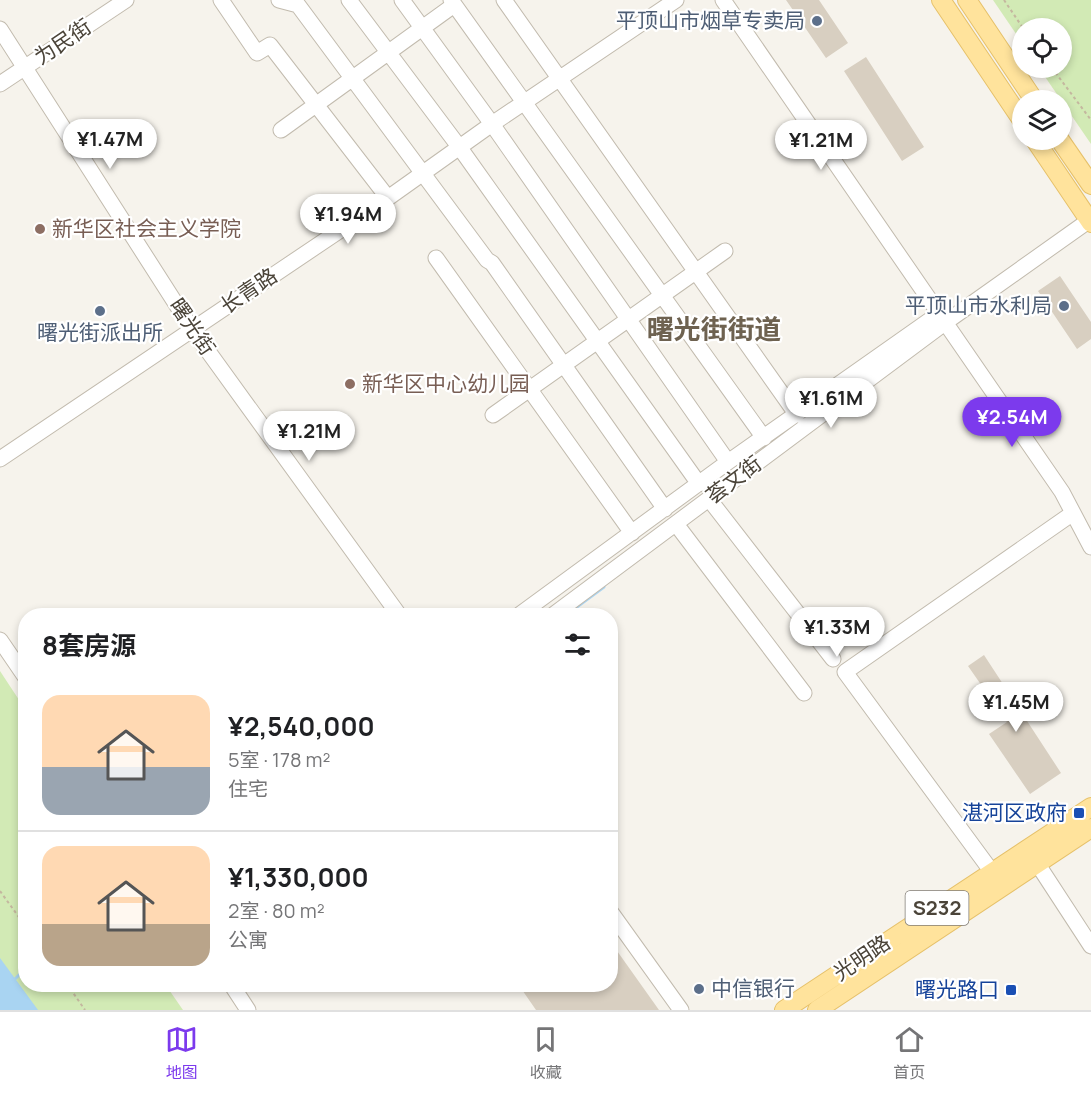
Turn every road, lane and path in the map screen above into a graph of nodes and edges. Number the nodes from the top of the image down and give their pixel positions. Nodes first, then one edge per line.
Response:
1 (126, 0) edge
2 (221, 0) edge
3 (279, 0) edge
4 (350, 0) edge
5 (402, 0) edge
6 (504, 0) edge
7 (676, 0) edge
8 (723, 0) edge
9 (941, 0) edge
10 (967, 0) edge
11 (1004, 0) edge
12 (453, 2) edge
13 (1016, 18) edge
14 (422, 28) junction
15 (0, 29) edge
16 (389, 52) junction
17 (25, 68) junction
18 (561, 78) junction
19 (1060, 78) edge
20 (352, 79) junction
21 (0, 84) edge
22 (1027, 90) edge
23 (525, 102) junction
24 (316, 104) junction
25 (1012, 106) edge
26 (1091, 120) edge
27 (492, 124) junction
28 (280, 130) dead end
29 (460, 148) junction
30 (1042, 150) edge
31 (1067, 150) edge
32 (425, 173) junction
33 (1091, 185) edge
34 (388, 198) junction
35 (1090, 221) edge
36 (724, 251) dead end
37 (436, 258) dead end
38 (696, 271) junction
39 (662, 294) junction
40 (628, 319) junction
41 (947, 324) junction
42 (192, 329) junction
43 (597, 341) junction
44 (562, 365) junction
45 (529, 389) junction
46 (797, 414) junction
47 (493, 415) dead end
48 (764, 438) junction
49 (0, 459) edge
50 (728, 462) junction
51 (699, 484) junction
52 (709, 499) junction
53 (665, 509) junction
54 (1073, 513) junction
55 (676, 524) junction
56 (632, 533) junction
57 (1089, 540) edge
58 (394, 608) edge
59 (529, 608) edge
60 (562, 608) edge
61 (0, 640) edge
62 (833, 659) dead end
63 (18, 666) edge
64 (804, 693) dead end
65 (1091, 807) edge
66 (1091, 828) edge
67 (1032, 856) junction
68 (992, 872) junction
69 (0, 891) edge
70 (18, 916) edge
71 (618, 922) edge
72 (1091, 946) edge
73 (73, 992) edge
74 (236, 992) edge
75 (86, 1010) edge
76 (248, 1010) edge
77 (681, 1010) edge
78 (784, 1010) edge
79 (817, 1010) edge

1 - 17 street, 为民街
2 - 24 street
3 - 20 street
4 - 16 street
5 - 14 street
6 - 18 street
7 - 18 street, 长青路
8 - 41 street
9 - 25 main road
10 - 22 main road
11 - 13 path
12 - 14 street
12 - 23 street
14 - 16 street
14 - 27 street
15 - 17 street, 曙光街
16 - 20 street
16 - 29 street
17 - 21 street, 为民街
17 - 42 street, 曙光街
18 - 23 street, 长青路
18 - 38 street
19 - 26 path
20 - 24 street
20 - 32 street
23 - 27 street, 长青路
23 - 39 street
24 - 28 street
24 - 34 street
27 - 29 street, 长青路
27 - 40 street
29 - 32 street, 长青路
29 - 43 street
30 - 35 main road
31 - 33 main road
32 - 34 street, 长青路
32 - 44 street
34 - 42 street, 长青路
35 - 41 street, 荟文街
36 - 38 street
37 - 45 street
38 - 39 street
38 - 46 street
39 - 40 street
39 - 48 street
40 - 43 street
40 - 50 street
41 - 46 street
41 - 52 street, 荟文街
41 - 54 street
42 - 49 street, 长青路
42 - 58 street, 曙光街
43 - 44 street
43 - 51 street
44 - 45 street
44 - 53 street
45 - 47 street
45 - 56 street
46 - 48 street
48 - 50 street
50 - 51 street
51 - 53 street
52 - 55 street, 荟文街
52 - 62 street
53 - 56 street
54 - 57 street
54 - 68 street
55 - 60 street, 荟文街
55 - 64 street
56 - 59 street
61 - 63 street
65 - 67 main road, 光明路 / S232
66 - 67 main road, 光明路 / S232
67 - 68 main road, 光明路 / S232
67 - 72 street
67 - 79 main road, 光明路 / S232
68 - 78 main road, 光明路 / S232
69 - 70 path
71 - 77 street
73 - 75 path
74 - 76 street

